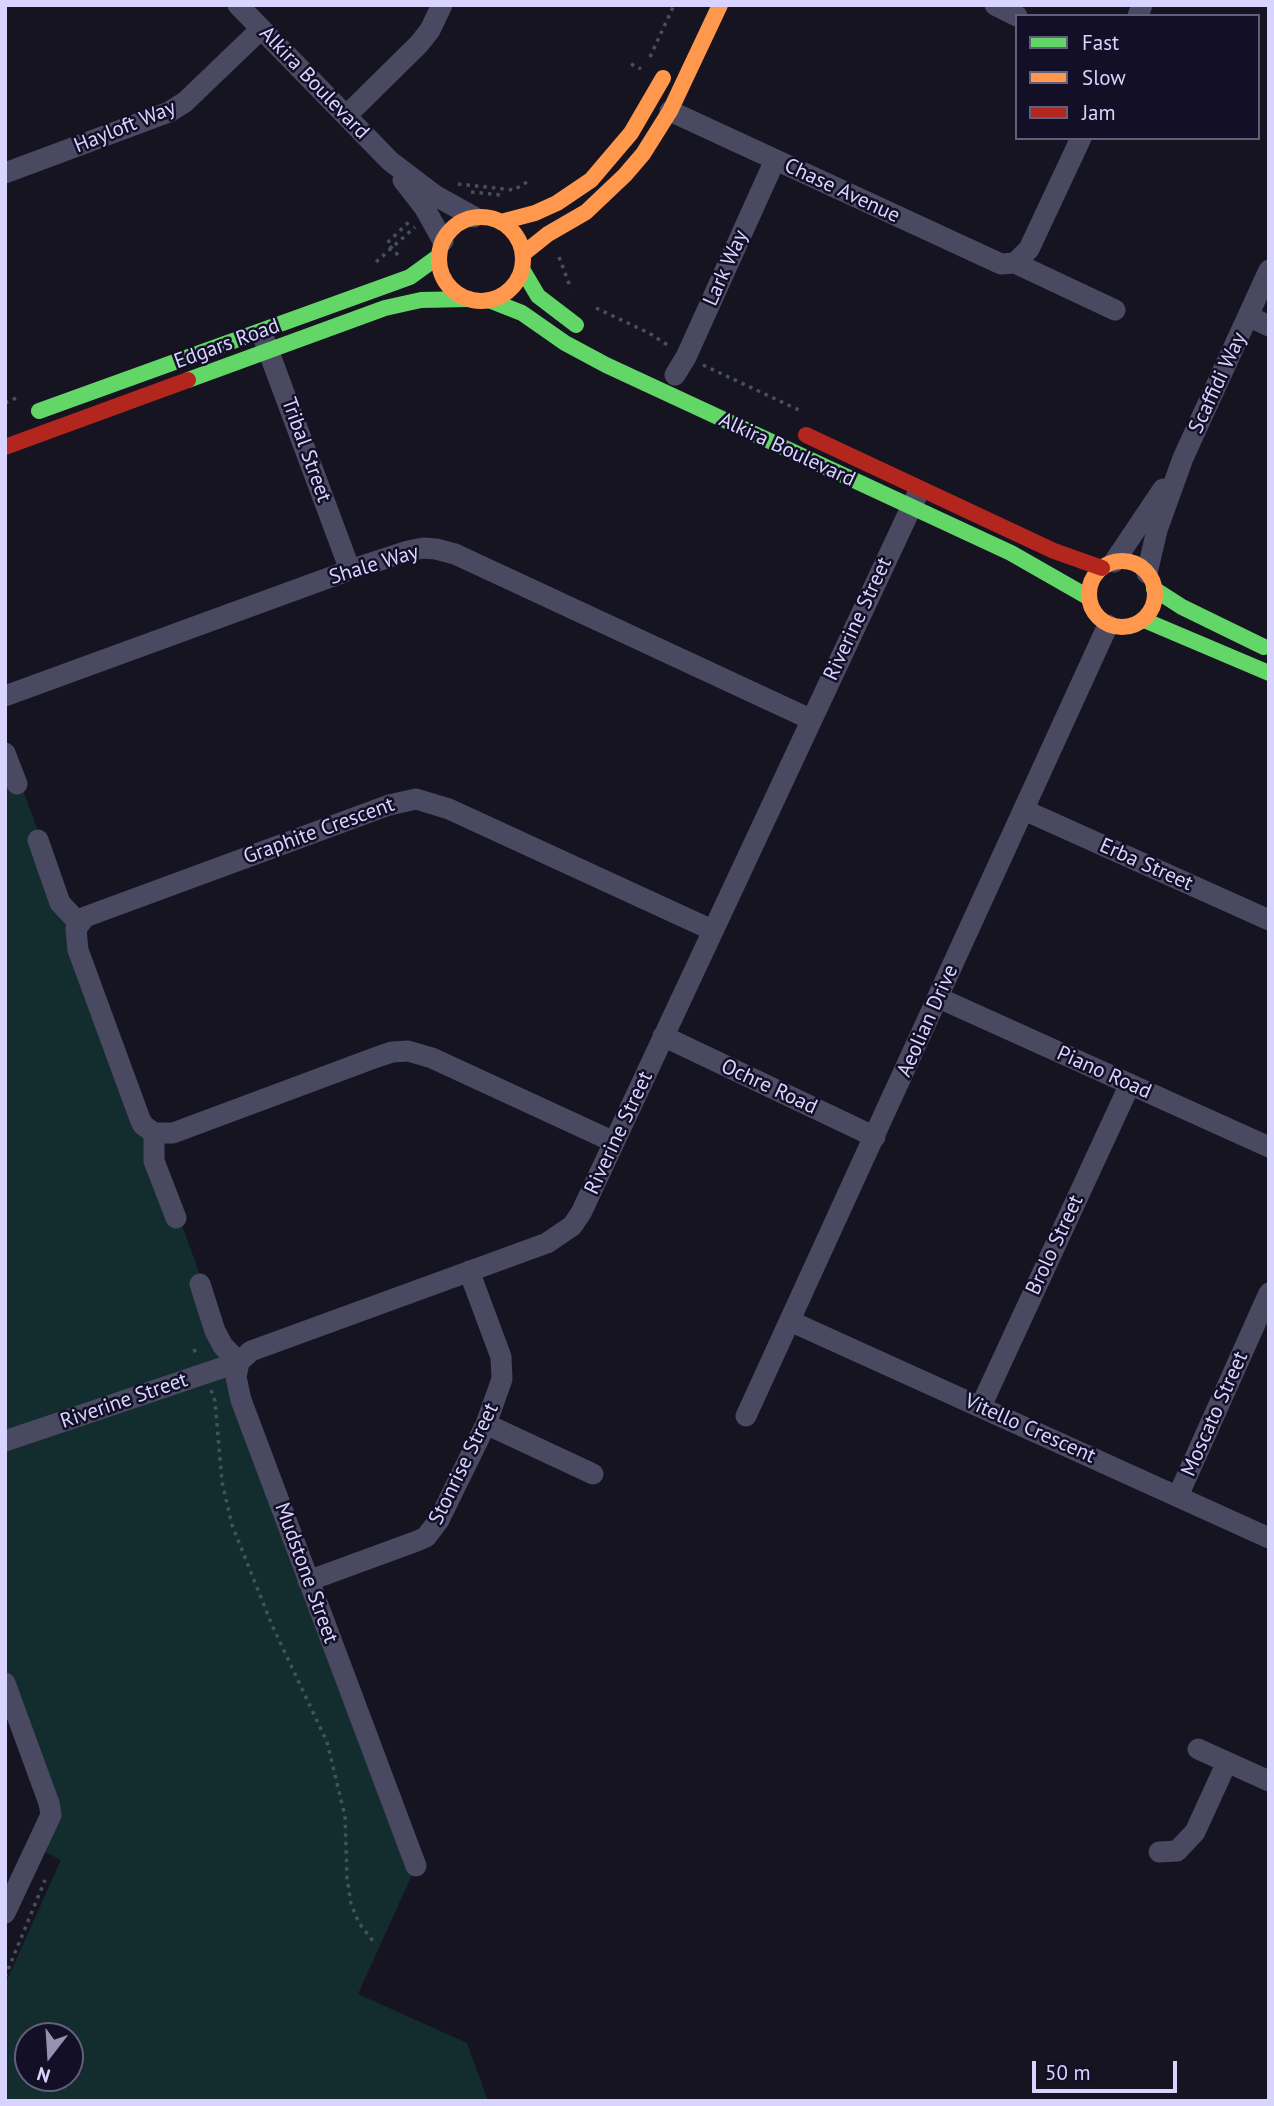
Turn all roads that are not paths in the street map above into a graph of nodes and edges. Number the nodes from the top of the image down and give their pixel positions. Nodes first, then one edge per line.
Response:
1 (238, 5) edge
2 (442, 5) edge
3 (720, 5) edge
4 (995, 5) edge
5 (1015, 15) edge
6 (261, 29) junction
7 (669, 66) dead end
8 (670, 111) junction
9 (346, 116) junction
10 (1080, 140) edge
11 (775, 160) junction
12 (390, 161) junction
13 (5, 173) edge
14 (474, 217) junction
15 (501, 222) junction
16 (441, 249) junction
17 (523, 262) junction
18 (1015, 263) junction
19 (1269, 270) edge
20 (468, 299) junction
21 (489, 300) junction
22 (1115, 310) dead end
23 (1248, 316) junction
24 (1269, 326) edge
25 (261, 330) junction
26 (594, 336) dead end
27 (269, 351) junction
28 (675, 375) dead end
29 (18, 419) dead end
30 (786, 426) dead end
31 (5, 447) edge
32 (1183, 458) junction
33 (920, 487) junction
34 (911, 508) junction
35 (1108, 565) junction
36 (350, 570) junction
37 (1151, 581) junction
38 (1088, 597) junction
39 (1144, 620) junction
40 (1108, 625) junction
41 (1269, 650) edge
42 (1269, 673) edge
43 (5, 696) edge
44 (810, 719) junction
45 (5, 754) edge
46 (17, 785) dead end
47 (1024, 810) junction
48 (38, 840) dead end
49 (1269, 920) edge
50 (79, 923) junction
51 (712, 930) junction
52 (939, 998) junction
53 (663, 1036) junction
54 (1129, 1084) junction
55 (154, 1133) junction
56 (875, 1137) junction
57 (614, 1142) junction
58 (1269, 1147) edge
59 (176, 1218) dead end
60 (469, 1271) junction
61 (200, 1284) dead end
62 (1269, 1293) edge
63 (790, 1321) junction
64 (239, 1362) junction
65 (981, 1406) junction
66 (746, 1416) dead end
67 (486, 1424) junction
68 (5, 1441) edge
69 (593, 1474) dead end
70 (1178, 1496) junction
71 (1269, 1538) edge
72 (308, 1581) junction
73 (5, 1683) edge
74 (1198, 1749) dead end
75 (1227, 1762) junction
76 (1269, 1781) edge
77 (1159, 1852) dead end
78 (415, 1866) dead end
79 (5, 1913) edge

1 - 6 street, Alkira Boulevard
2 - 9 street
3 - 8 street
4 - 5 street
6 - 9 street, Alkira Boulevard
6 - 13 street, Hayloft Way
7 - 15 street
8 - 11 street, Chase Avenue
8 - 17 street
9 - 12 street, Alkira Boulevard
10 - 18 street
11 - 18 street, Chase Avenue
11 - 28 street, Lark Way
12 - 14 street, Alkira Boulevard
12 - 16 street, Alkira Boulevard
14 - 15 street
14 - 16 street
15 - 17 street
16 - 20 street
16 - 25 street, Edgars Road
17 - 21 street
17 - 26 street
18 - 22 street, Chase Avenue
19 - 23 street, Scaffidi Way
20 - 21 street
20 - 27 street, Edgars Road
21 - 34 street, Alkira Boulevard
23 - 24 street
23 - 32 street, Scaffidi Way
25 - 27 street, Tribal Street
25 - 29 street, Edgars Road
27 - 31 street, Edgars Road
27 - 36 street, Tribal Street
30 - 33 street, Alkira Boulevard
32 - 35 street, Scaffidi Way
32 - 37 street, Scaffidi Way
33 - 34 street, Riverine Street
33 - 35 street, Alkira Boulevard
34 - 38 street, Alkira Boulevard
34 - 44 street, Riverine Street
35 - 37 street
35 - 38 street
36 - 43 street, Shale Way
36 - 44 street, Shale Way
37 - 39 street
37 - 41 street
38 - 40 street
39 - 40 street
39 - 42 street
40 - 47 street, Aeolian Drive
44 - 51 street, Riverine Street
45 - 46 street
47 - 49 street, Erba Street
47 - 52 street, Aeolian Drive
48 - 50 street
50 - 51 street, Graphite Crescent
50 - 55 street
51 - 53 street, Riverine Street
52 - 54 street, Piano Road
52 - 56 street, Aeolian Drive
53 - 56 street, Ochre Road
53 - 57 street, Riverine Street
54 - 58 street, Piano Road
54 - 65 street, Brolo Street
55 - 57 street
55 - 59 street
56 - 63 street, Aeolian Drive
57 - 60 street, Riverine Street
60 - 64 street, Riverine Street
60 - 67 street, Stonrise Street
61 - 64 street
62 - 70 street, Moscato Street
63 - 65 street, Vitello Crescent
63 - 66 street, Aeolian Drive
64 - 68 street, Riverine Street
64 - 72 street, Mudstone Street
65 - 70 street, Vitello Crescent
67 - 69 street
67 - 72 street, Stonrise Street
70 - 71 street, Vitello Crescent
72 - 78 street, Mudstone Street
73 - 79 street
74 - 75 street
75 - 76 street
75 - 77 street

